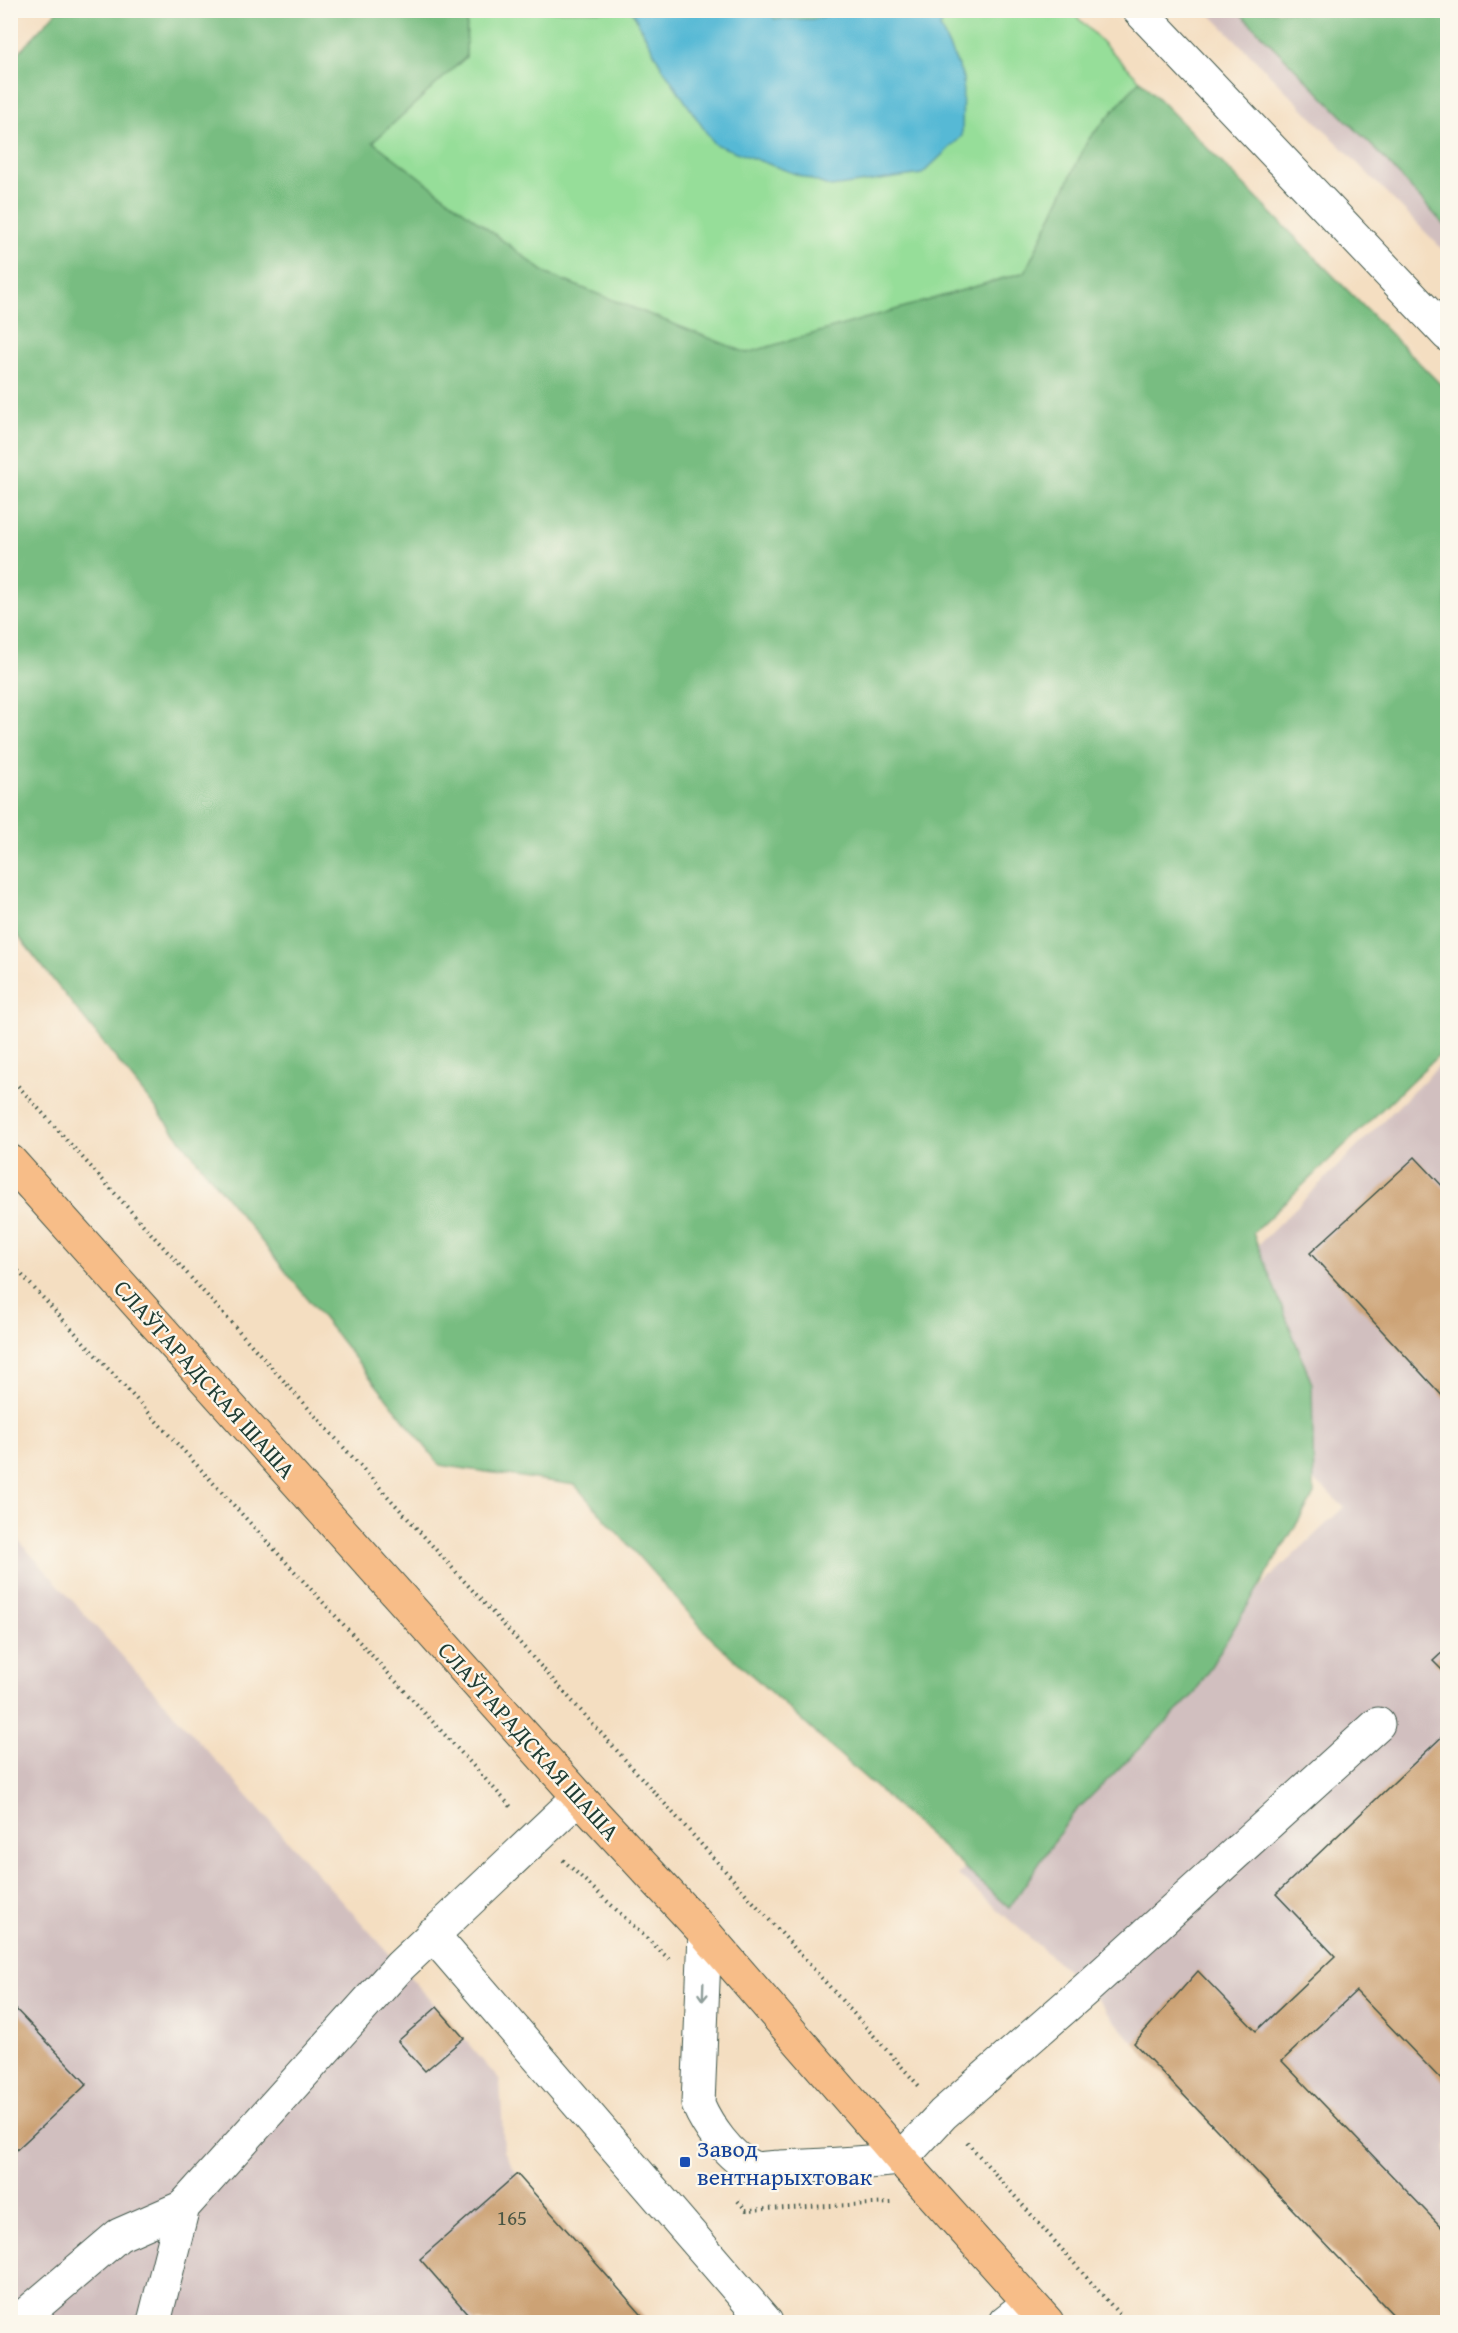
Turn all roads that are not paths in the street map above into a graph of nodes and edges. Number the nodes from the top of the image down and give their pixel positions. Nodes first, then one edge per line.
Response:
1 (1138, 10) edge
2 (1448, 335) edge
3 (10, 1161) edge
4 (1378, 1724) dead end
5 (579, 1797) junction
6 (705, 1933) junction
7 (432, 1934) junction
8 (901, 2159) junction
9 (183, 2207) junction
10 (1027, 2316) edge
11 (17, 2322) edge
12 (154, 2322) edge
13 (766, 2322) edge

1 - 2 lane
3 - 5 main road, СЛАЎГАРАДСКАЯ ШАША
4 - 8 lane
5 - 6 main road, СЛАЎГАРАДСКАЯ ШАША
5 - 7 lane
6 - 8 main road, СЛАЎГАРАДСКАЯ ШАША
6 -> 8 lane
7 - 9 lane
7 - 13 lane
8 - 10 main road, СЛАЎГАРАДСКАЯ ШАША
9 - 11 lane
9 - 12 lane

